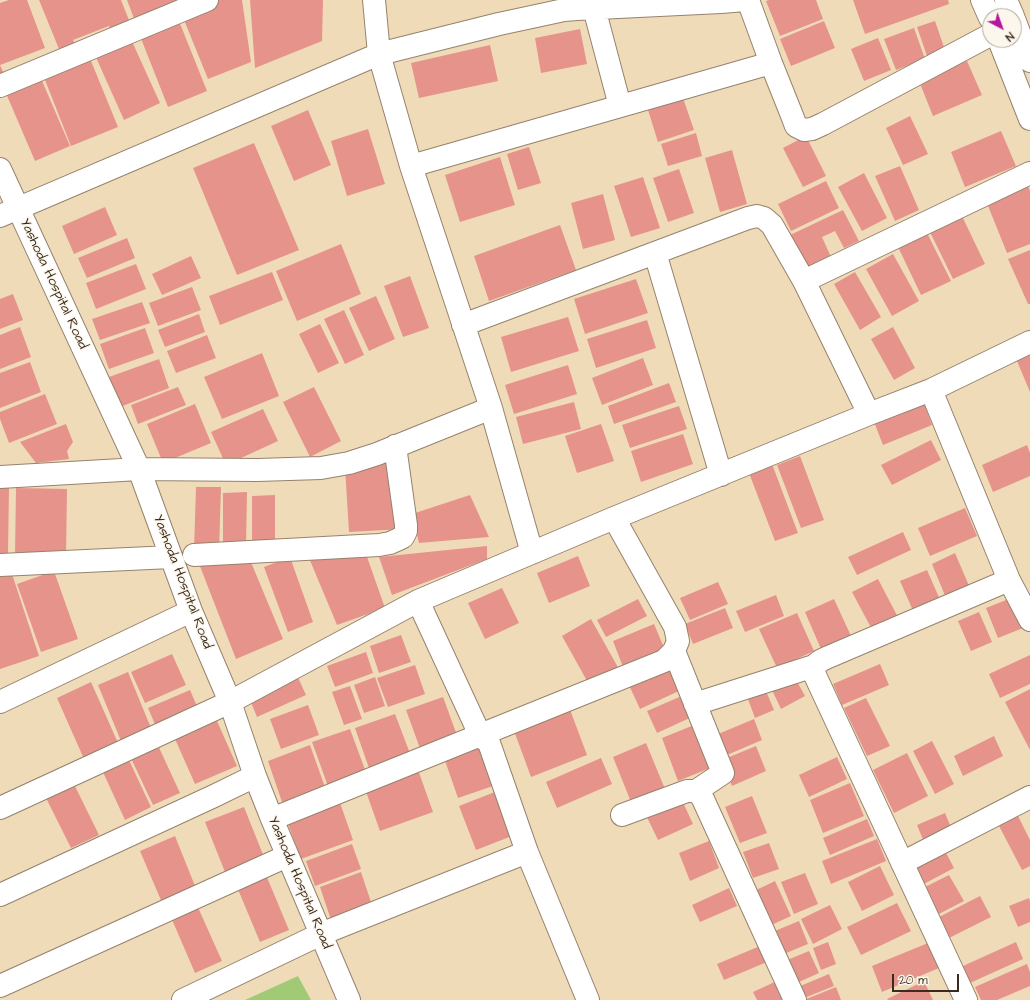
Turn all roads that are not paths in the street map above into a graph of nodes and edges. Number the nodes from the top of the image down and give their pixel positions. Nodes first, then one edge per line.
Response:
1 (207, 0) edge
2 (374, 0) edge
3 (745, 0) edge
4 (748, 0) edge
5 (594, 8) junction
6 (1022, 36) edge
7 (982, 39) edge
8 (1002, 48) edge
9 (379, 54) junction
10 (1030, 61) edge
11 (771, 64) junction
12 (0, 86) edge
13 (620, 106) junction
14 (1030, 119) edge
15 (411, 166) junction
16 (0, 169) edge
17 (1030, 173) edge
18 (9, 212) edge
19 (655, 253) junction
20 (804, 281) junction
21 (463, 325) junction
22 (1030, 342) edge
23 (931, 390) junction
24 (491, 408) junction
25 (869, 414) junction
26 (395, 446) junction
27 (139, 469) junction
28 (720, 475) junction
29 (0, 477) edge
30 (614, 518) junction
31 (532, 553) junction
32 (194, 555) dead end
33 (171, 557) junction
34 (0, 565) edge
35 (1009, 580) junction
36 (418, 601) junction
37 (191, 611) junction
38 (1030, 620) edge
39 (674, 652) junction
40 (814, 666) junction
41 (0, 702) edge
42 (230, 702) junction
43 (696, 704) junction
44 (480, 735) junction
45 (255, 776) junction
46 (696, 791) junction
47 (1030, 797) edge
48 (0, 808) edge
49 (622, 815) dead end
50 (272, 820) junction
51 (527, 852) junction
52 (287, 856) junction
53 (902, 863) junction
54 (0, 895) edge
55 (321, 934) junction
56 (0, 986) edge
57 (183, 1000) edge
58 (349, 1000) edge
59 (588, 1000) edge
60 (795, 1000) edge
61 (966, 1000) edge

1 - 12 street
2 - 9 street
3 - 5 street
4 - 11 street
5 - 9 street
5 - 13 street
6 - 10 street
7 - 11 street
8 - 14 street
9 - 15 street
9 - 18 street
11 - 13 street
13 - 15 street
15 - 21 street
16 - 18 street, Yashoda Hospital Road
17 - 20 street
18 - 27 street, Yashoda Hospital Road
19 - 20 street
19 - 21 street
19 - 28 street
20 - 25 street
21 - 24 street
22 - 23 street
23 - 25 street
23 - 35 street
24 - 26 street
24 - 31 street
25 - 28 street
26 - 27 street
26 - 32 street
27 - 29 street
27 - 33 street, Yashoda Hospital Road
28 - 30 street
30 - 31 street
30 - 39 street
31 - 36 street
33 - 34 street
33 - 37 street, Yashoda Hospital Road
35 - 38 street
35 - 40 street
36 - 42 street
36 - 44 street
37 - 41 street
37 - 42 street, Yashoda Hospital Road
39 - 43 street
39 - 44 street
40 - 43 street
40 - 53 street
42 - 45 street, Yashoda Hospital Road
42 - 48 street
43 - 46 street
44 - 50 street
44 - 51 street
45 - 50 street, Yashoda Hospital Road
45 - 54 street
46 - 49 street
46 - 60 street
47 - 53 street
50 - 52 street, Yashoda Hospital Road
51 - 55 street
51 - 59 street
52 - 55 street, Yashoda Hospital Road
52 - 56 street
53 - 61 street
55 - 57 street
55 - 58 street, Yashoda Hospital Road

